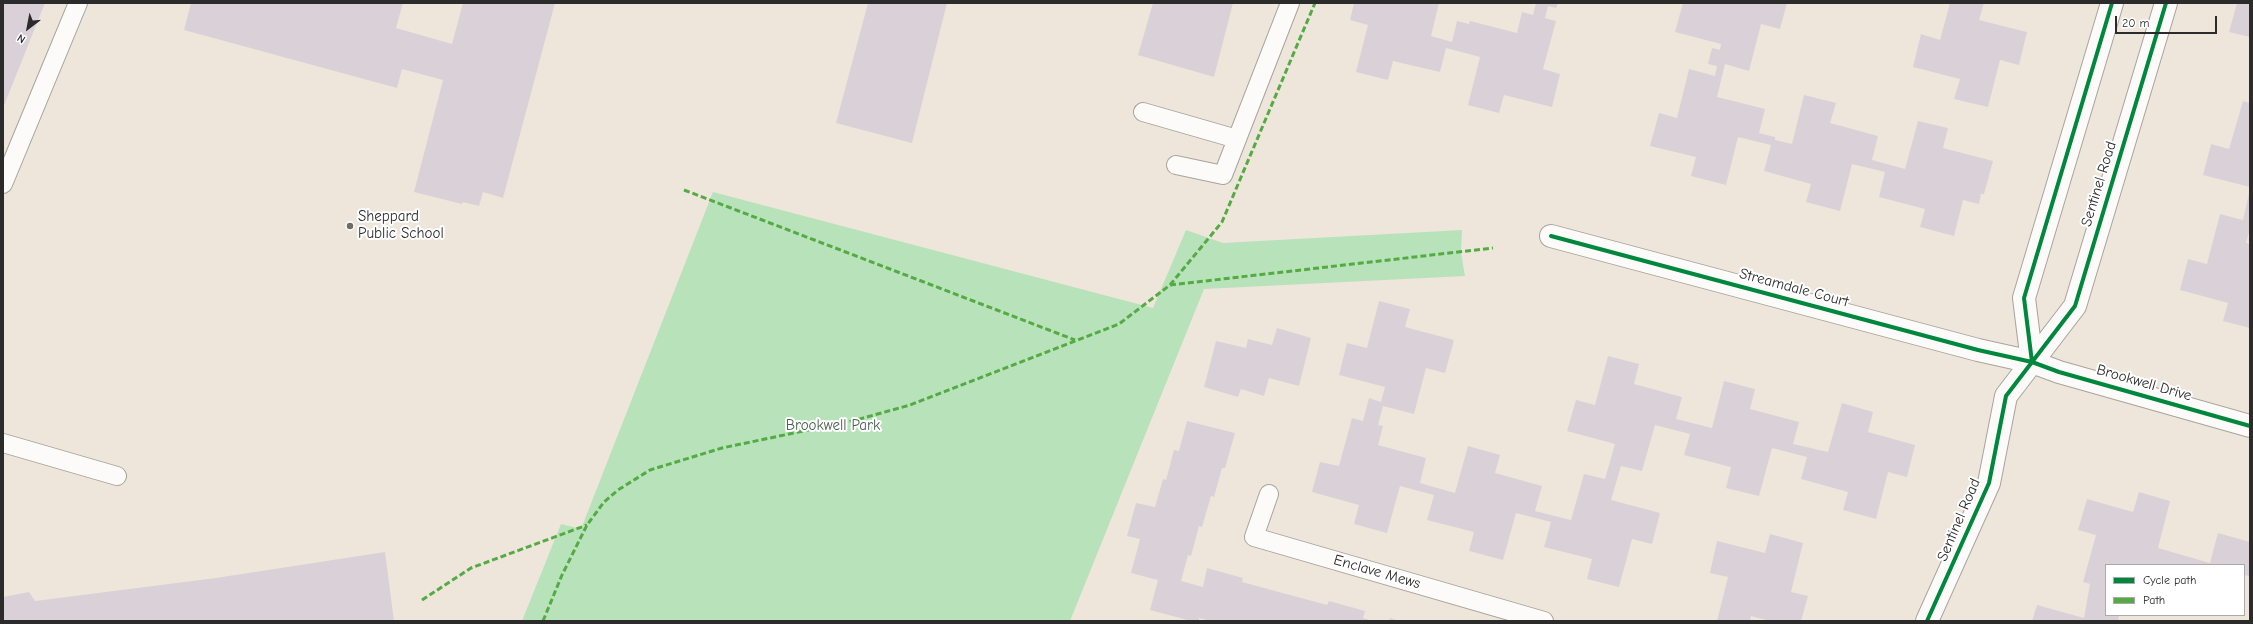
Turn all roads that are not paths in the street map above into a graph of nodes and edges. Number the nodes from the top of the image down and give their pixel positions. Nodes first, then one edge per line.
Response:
1 (78, 3) edge
2 (1290, 3) edge
3 (2112, 3) edge
4 (2166, 3) edge
5 (1143, 112) dead end
6 (1237, 139) junction
7 (1176, 165) dead end
8 (3, 184) edge
9 (1551, 236) dead end
10 (2032, 362) junction
11 (2250, 426) edge
12 (3, 443) edge
13 (117, 476) dead end
14 (1269, 494) dead end
15 (1544, 621) edge
16 (1927, 621) edge

1 - 8 lane
2 - 6 lane
3 - 10 street
4 - 10 street, Sentinel Road
5 - 6 lane
6 - 7 lane
9 - 10 street, Streamdale Court
10 - 11 street, Brookwell Drive
10 - 16 street, Sentinel Road
12 - 13 lane
14 - 15 lane, Enclave Mews

